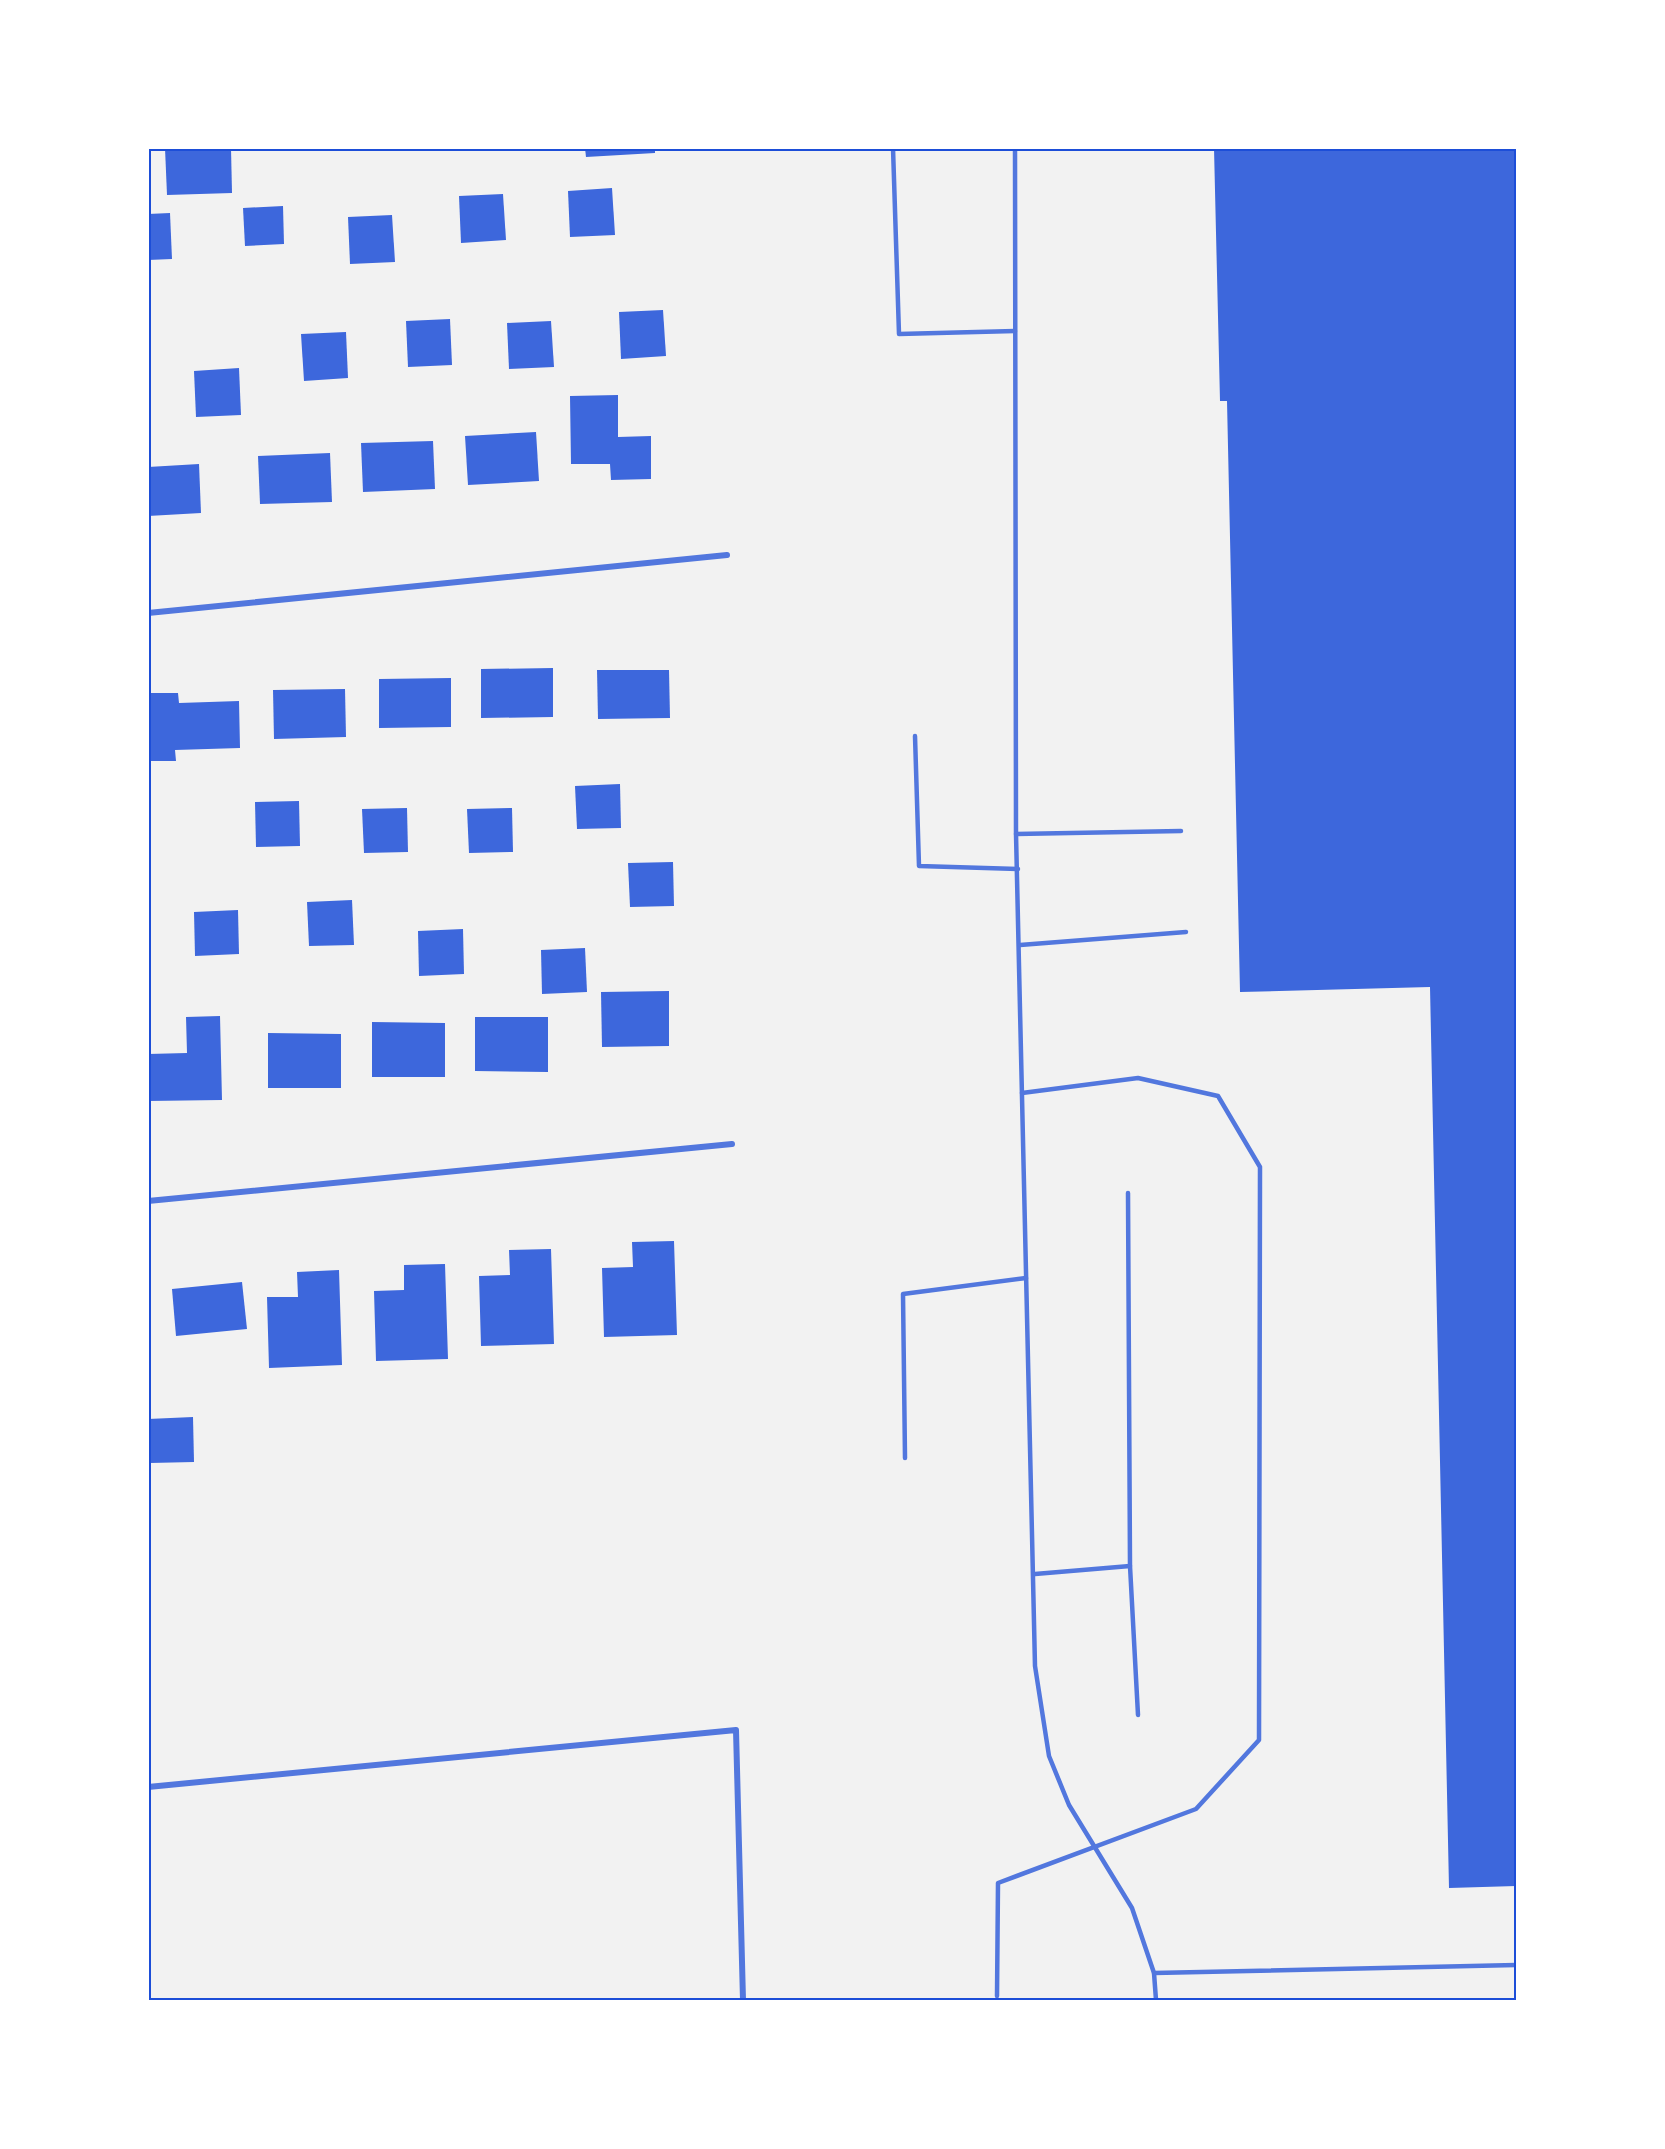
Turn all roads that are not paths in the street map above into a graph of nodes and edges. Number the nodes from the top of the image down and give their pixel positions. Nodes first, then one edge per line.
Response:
1 (894, 148) edge
2 (1015, 148) edge
3 (1015, 330) junction
4 (727, 555) dead end
5 (148, 613) edge
6 (915, 736) dead end
7 (1181, 831) dead end
8 (1016, 834) junction
9 (1018, 869) junction
10 (1186, 932) dead end
11 (1020, 945) junction
12 (1022, 1093) junction
13 (732, 1144) dead end
14 (1128, 1193) dead end
15 (148, 1201) edge
16 (1026, 1278) junction
17 (905, 1458) dead end
18 (1130, 1566) junction
19 (1035, 1574) junction
20 (1138, 1715) dead end
21 (148, 1787) edge
22 (1095, 1845) junction
23 (1516, 1965) edge
24 (1154, 1973) junction
25 (997, 1996) dead end
26 (743, 2001) edge
27 (1156, 2001) edge

1 - 3 lane
2 - 3 lane
3 - 8 lane
4 - 5 street
6 - 9 lane
7 - 8 lane
8 - 9 lane
9 - 11 lane
10 - 11 lane
11 - 12 lane
12 - 16 lane
12 - 22 lane
13 - 15 street
14 - 18 lane
16 - 17 lane
16 - 19 lane
18 - 19 lane
18 - 20 lane
19 - 22 lane
21 - 26 street
22 - 24 lane
22 - 25 lane
23 - 24 lane
24 - 27 lane

